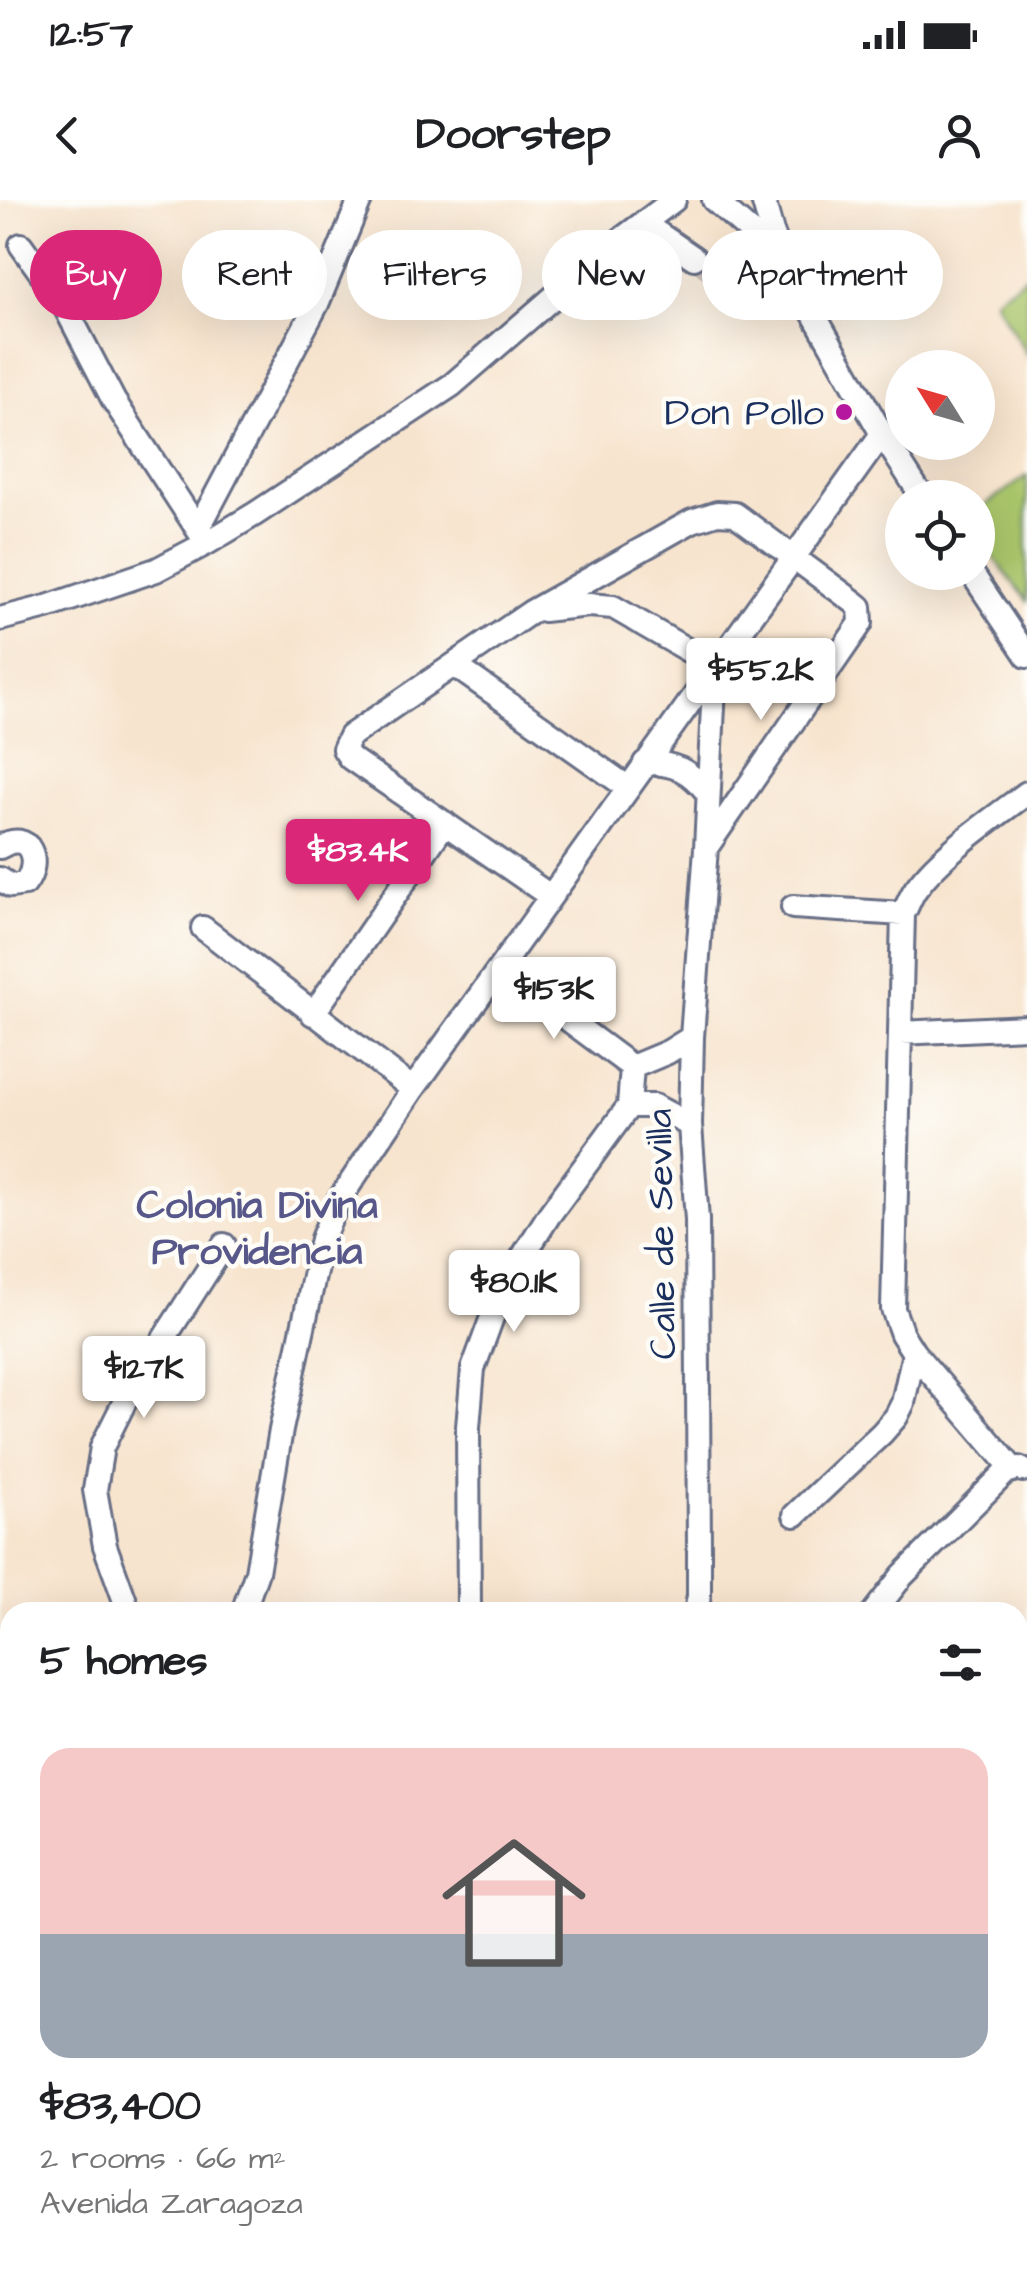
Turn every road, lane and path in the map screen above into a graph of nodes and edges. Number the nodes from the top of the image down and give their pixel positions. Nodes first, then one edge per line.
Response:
1 (360, 200) edge
2 (674, 200) edge
3 (714, 200) edge
4 (763, 200) edge
5 (643, 223) junction
6 (748, 230) edge
7 (771, 230) edge
8 (21, 245) dead end
9 (694, 258) tunnel mouth
10 (817, 320) edge
11 (882, 434) junction
12 (911, 480) edge
13 (203, 537) junction
14 (793, 556) junction
15 (983, 590) edge
16 (530, 612) junction
17 (0, 619) edge
18 (1027, 656) edge
19 (454, 665) junction
20 (715, 666) junction
21 (645, 763) junction
22 (627, 787) junction
23 (708, 793) junction
24 (1027, 793) edge
25 (445, 823) junction
26 (0, 847) edge
27 (706, 848) junction
28 (0, 879) edge
29 (550, 896) junction
30 (792, 907) dead end
31 (903, 914) junction
32 (203, 928) dead end
33 (500, 969) junction
34 (314, 1014) junction
35 (1027, 1027) edge
36 (900, 1033) junction
37 (692, 1037) junction
38 (632, 1067) junction
39 (413, 1090) junction
40 (629, 1106) junction
41 (690, 1126) junction
42 (224, 1246) dead end
43 (914, 1353) junction
44 (1020, 1471) edge
45 (795, 1515) dead end
46 (126, 1602) edge
47 (247, 1602) edge
48 (469, 1602) edge
49 (698, 1602) edge
50 (882, 1602) edge

1 - 13 street
2 - 5 street
3 - 6 street
4 - 7 street
5 - 9 street
5 - 13 street
8 - 13 street
10 - 11 street
11 - 12 street
11 - 14 street
13 - 17 street
14 - 16 street
14 - 20 street
14 - 27 street
15 - 18 street
16 - 19 street
16 - 20 street
19 - 22 street
19 - 25 street
20 - 21 street
20 - 23 street, Calle de Sevilla
21 - 22 street
21 - 23 street
22 - 29 street
23 - 27 street, Calle de Sevilla
24 - 31 street
25 - 29 street
25 - 34 street
26 - 28 street
27 - 37 street, Calle de Sevilla
29 - 33 street
30 - 31 street
31 - 36 street
32 - 34 street
33 - 38 street
33 - 39 street
34 - 39 street
35 - 36 street
36 - 43 street
37 - 38 street
37 - 41 street, Calle de Sevilla
38 - 40 street
39 - 47 street
40 - 41 street
40 - 48 street
41 - 49 street, Calle de Sevilla
42 - 46 street
43 - 44 street
43 - 45 street
44 - 50 street

